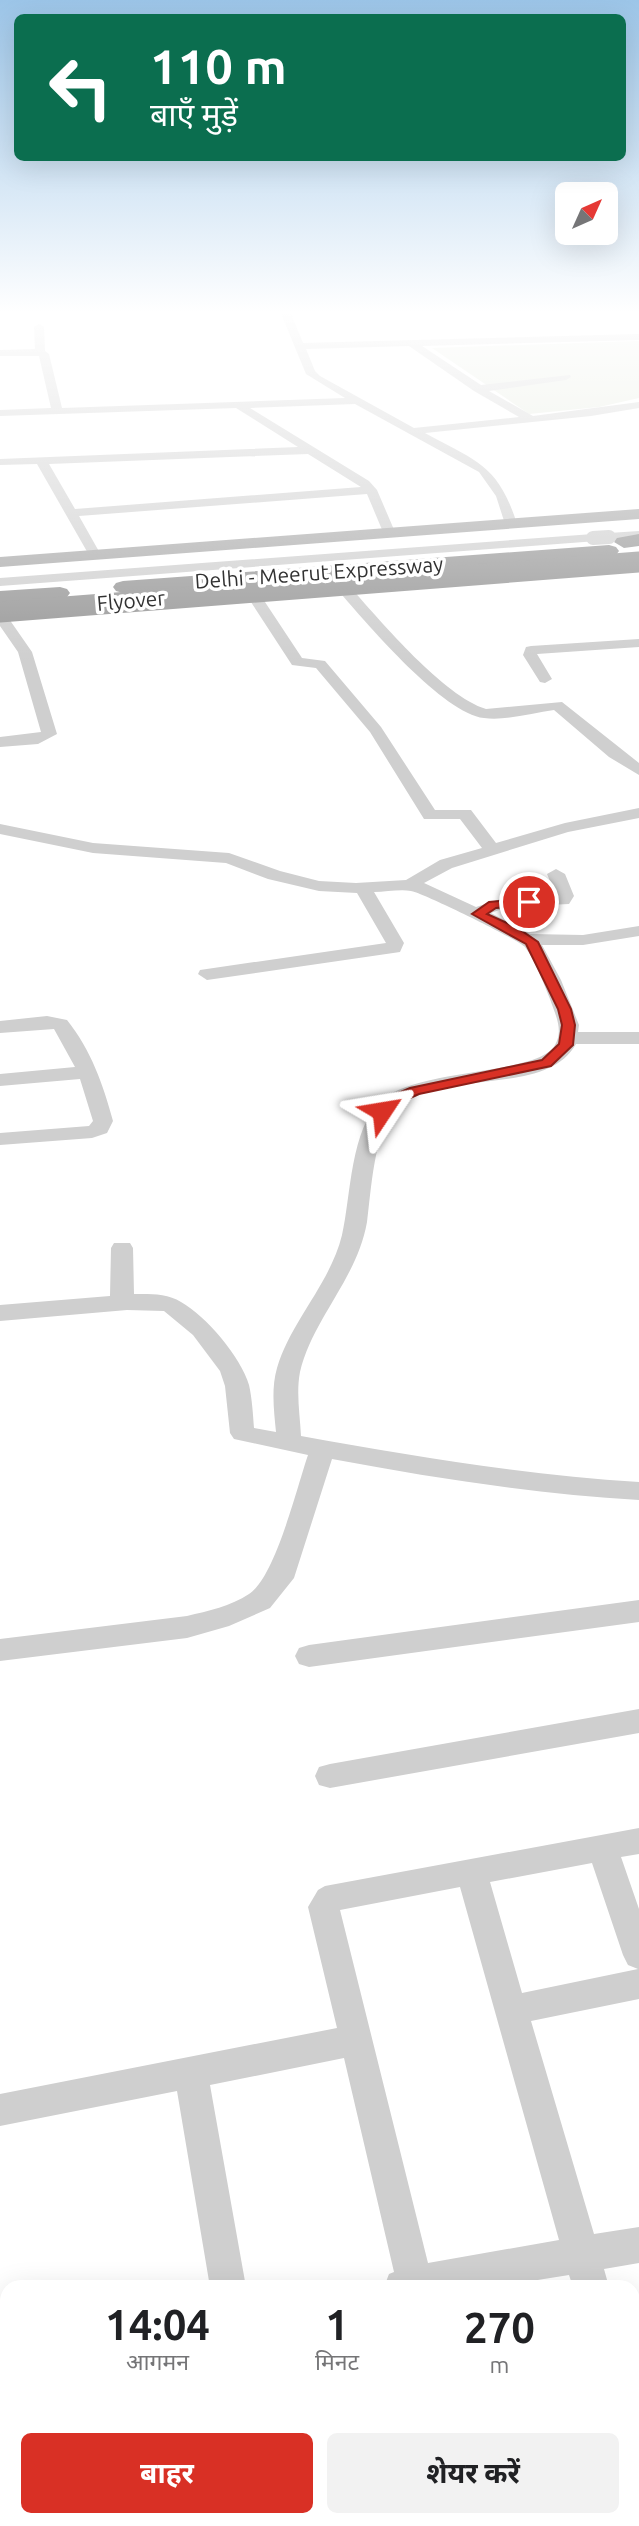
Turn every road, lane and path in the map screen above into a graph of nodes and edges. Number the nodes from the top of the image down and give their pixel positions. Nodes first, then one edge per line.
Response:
1 (277, 429) edge
2 (409, 429) edge
3 (434, 429) edge
4 (413, 431) junction
5 (312, 450) junction
6 (41, 460) junction
7 (0, 462) edge
8 (371, 489) junction
9 (70, 513) junction
10 (639, 514) edge
11 (583, 518) junction
12 (511, 524) junction
13 (389, 532) junction
14 (630, 551) edge
15 (95, 555) junction
16 (0, 562) edge
17 (100, 574) junction
18 (0, 582) edge
19 (0, 589) edge
20 (64, 589) junction
21 (347, 592) junction
22 (0, 597) edge
23 (120, 597) junction
24 (256, 599) junction
25 (1, 613) edge
26 (83, 613) junction
27 (639, 643) edge
28 (545, 679) dead end
29 (0, 742) edge
30 (639, 770) edge
31 (639, 813) edge
32 (0, 830) edge
33 (493, 851) junction
34 (556, 874) dead end
35 (410, 885) junction
36 (363, 888) junction
37 (478, 914) junction
38 (639, 931) edge
39 (528, 939) junction
40 (207, 974) dead end
41 (0, 1027) edge
42 (568, 1038) junction
43 (639, 1038) edge
44 (87, 1072) junction
45 (0, 1080) edge
46 (0, 1139) edge
47 (122, 1248) dead end
48 (122, 1302) junction
49 (0, 1313) edge
50 (289, 1443) junction
51 (323, 1449) junction
52 (639, 1491) edge
53 (639, 1611) edge
54 (0, 1650) edge
55 (309, 1656) dead end
56 (639, 1721) edge
57 (330, 1776) dead end
58 (639, 1841) edge
59 (602, 1848) junction
60 (471, 1871) junction
61 (639, 1955) edge
62 (639, 1984) edge
63 (511, 2010) junction
64 (356, 2040) junction
65 (191, 2072) junction
66 (0, 2110) edge
67 (639, 2245) edge
68 (586, 2270) edge
69 (227, 2280) edge
70 (408, 2280) edge
71 (475, 2280) edge

1 - 5 street
2 - 4 street
3 - 4 street
4 - 12 street
5 - 6 street
5 - 8 street
6 - 7 street
6 - 9 street
8 - 9 street
8 - 13 street
9 - 15 street
10 - 11 main road
11 - 12 main road
11 - 14 street
12 - 13 main road
13 - 15 main road
14 - 17 street, bridge
14 - 19 highway, Flyover
14 - 21 street
14 - 23 highway, Delhi - Meerut Expressway
14 - 25 highway, Flyover, bridge
15 - 16 main road
17 - 20 street
17 - 23 street
18 - 20 street
20 - 22 highway, Delhi - Meerut Expressway
20 - 23 highway, Delhi - Meerut Expressway
20 - 25 highway, Delhi - Meerut Expressway
20 - 26 street
21 - 24 street
21 - 30 street
23 - 24 street
23 - 26 street
24 - 33 street
25 - 26 street
25 - 29 street
27 - 28 street
31 - 33 street
32 - 36 street
33 - 35 street
34 - 37 street
35 - 36 street
35 - 37 street
36 - 40 street
37 - 39 street
38 - 39 street
39 - 42 street
41 - 44 street
42 - 43 street
42 - 50 street
44 - 45 street
44 - 46 street
47 - 48 street
48 - 49 street
48 - 50 street
50 - 51 street
51 - 52 street
51 - 54 street
53 - 55 street
56 - 57 street
58 - 59 street
59 - 60 street
59 - 61 street
60 - 63 street
60 - 64 street
62 - 63 street
63 - 68 street
64 - 65 street
64 - 70 street
65 - 66 street
65 - 69 street
67 - 68 street
68 - 71 street

